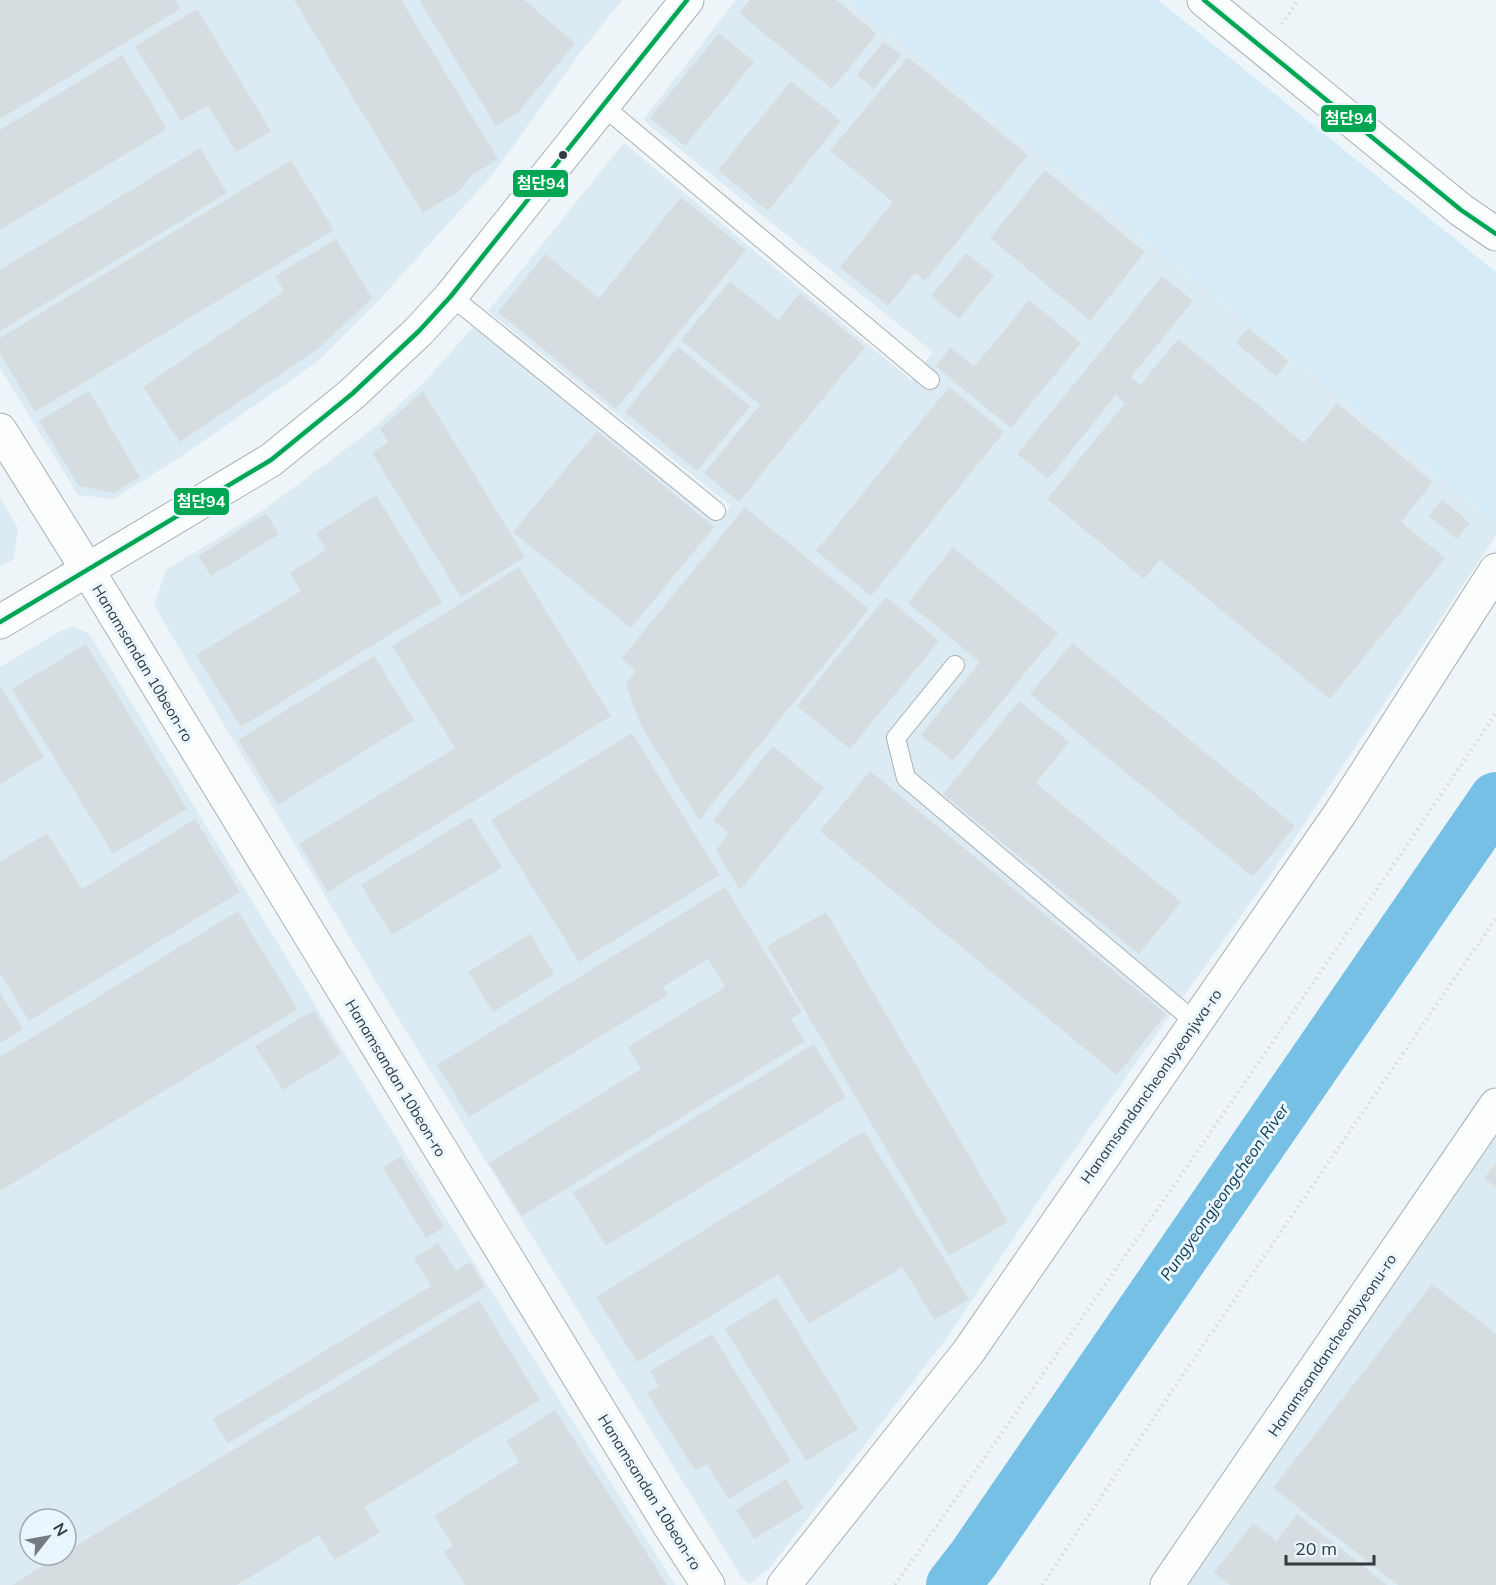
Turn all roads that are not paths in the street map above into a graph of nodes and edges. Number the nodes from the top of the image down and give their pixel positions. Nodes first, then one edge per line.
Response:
1 (687, 0) edge
2 (1204, 0) edge
3 (603, 106) junction
4 (1496, 234) edge
5 (451, 296) junction
6 (930, 380) dead end
7 (0, 430) edge
8 (716, 511) dead end
9 (87, 569) junction
10 (1496, 570) edge
11 (0, 622) edge
12 (955, 665) dead end
13 (1195, 1022) junction
14 (1496, 1105) edge
15 (708, 1585) edge
16 (784, 1585) edge
17 (1167, 1585) edge

1 - 3 street, Hanamsandan 10beon-ro
2 - 4 street
3 - 5 street, Hanamsandan 10beon-ro
3 - 6 lane
5 - 8 lane
5 - 9 street, Hanamsandan 10beon-ro
7 - 9 street, Hanamsandan 10beon-ro
9 - 11 street
9 - 15 street, Hanamsandan 10beon-ro
10 - 13 street, Hanamsandancheonbyeonjwa-ro
12 - 13 lane
13 - 16 street, Hanamsandancheonbyeonjwa-ro
14 - 17 street, Hanamsandancheonbyeonu-ro

